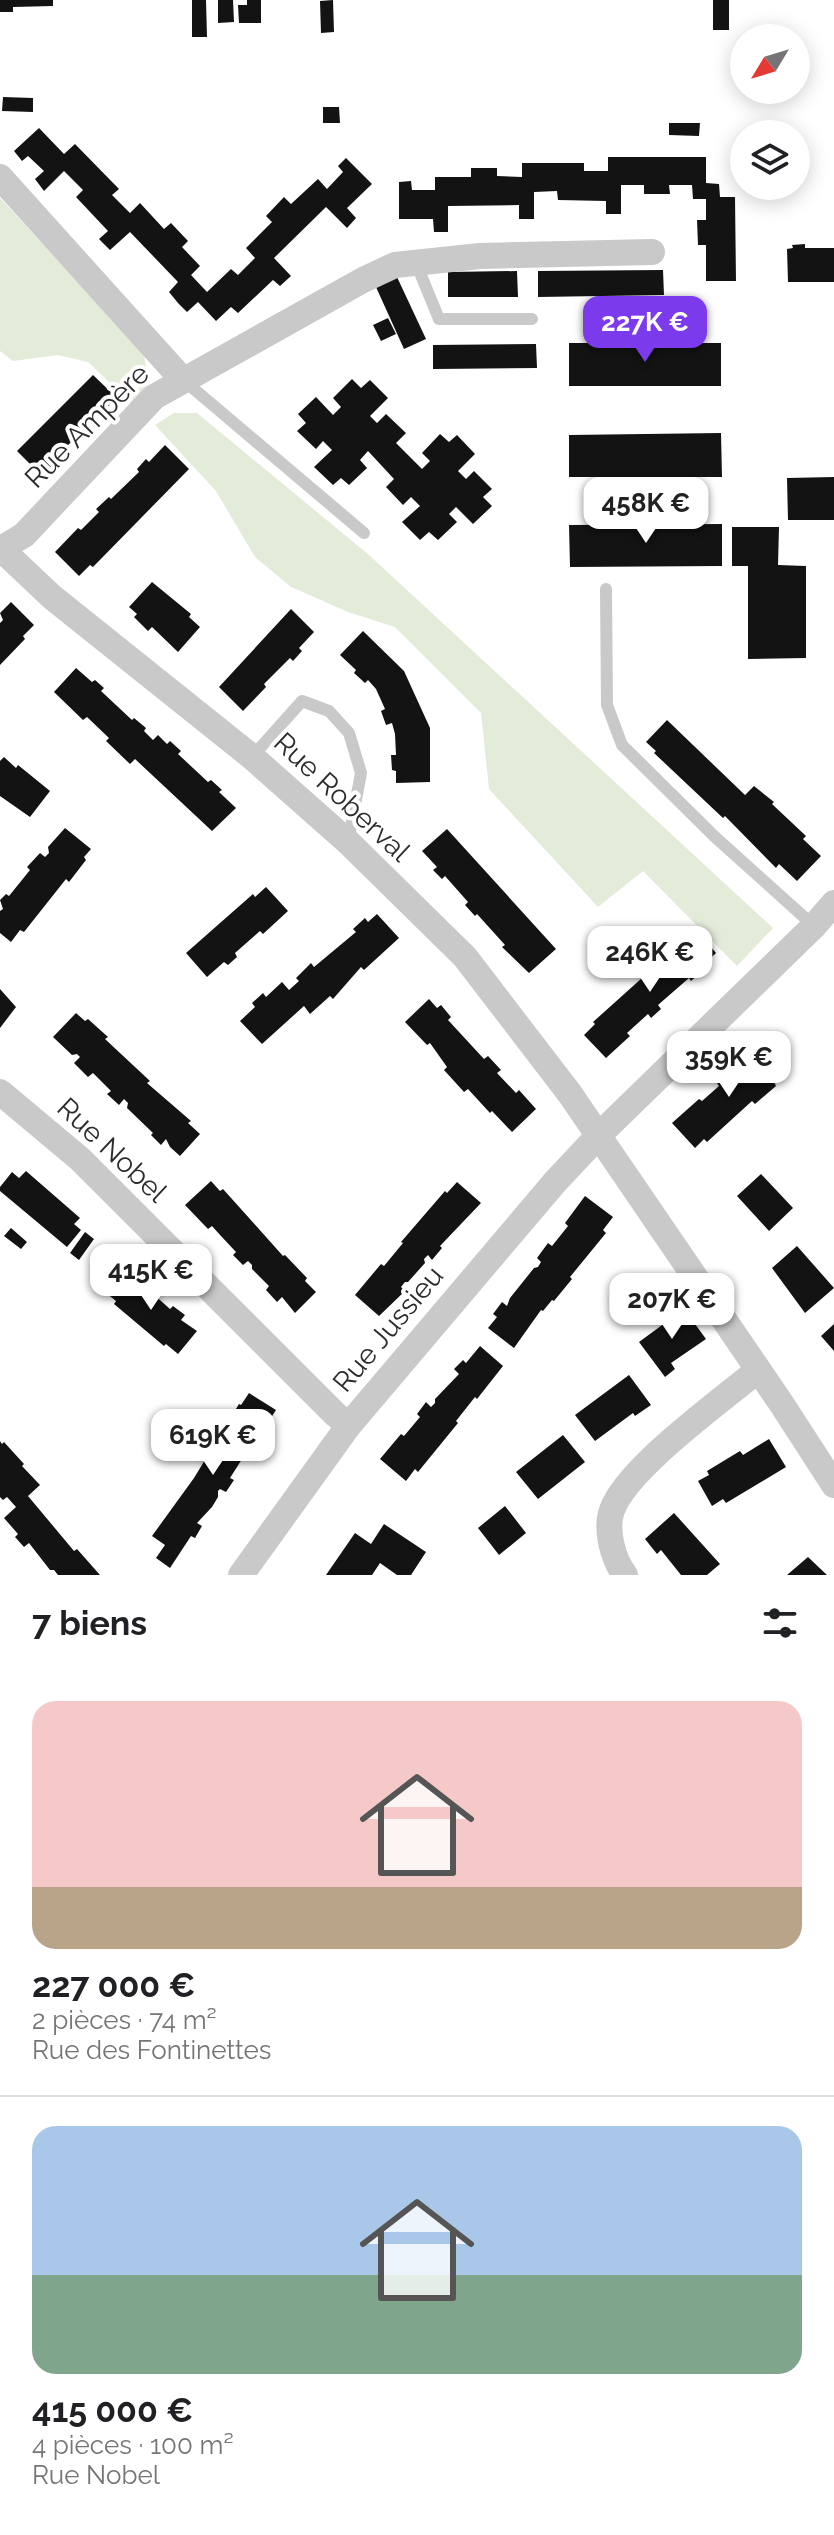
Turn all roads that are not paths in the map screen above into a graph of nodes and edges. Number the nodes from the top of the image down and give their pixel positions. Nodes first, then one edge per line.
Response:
1 (0, 177) edge
2 (652, 252) dead end
3 (416, 263) junction
4 (532, 319) dead end
5 (182, 379) junction
6 (364, 533) dead end
7 (0, 549) edge
8 (606, 589) dead end
9 (252, 757) junction
10 (348, 842) junction
11 (834, 903) edge
12 (814, 926) junction
13 (0, 1092) edge
14 (599, 1135) junction
15 (758, 1370) junction
16 (349, 1425) junction
17 (834, 1485) edge
18 (241, 1575) edge
19 (625, 1575) edge

1 - 5 street
2 - 3 street, Rue Ampère
3 - 4 lane
3 - 5 street, Rue Ampère
5 - 6 lane
5 - 7 street, Rue Ampère
7 - 9 street, Rue Roberval
8 - 12 lane
9 - 10 street, Rue Roberval
9 - 10 lane
10 - 14 street, Rue Roberval
11 - 12 street, Rue Jussieu
12 - 14 street, Rue Jussieu
13 - 16 street, Rue Nobel
14 - 15 street, Rue Roberval
14 - 16 street, Rue Jussieu
15 - 17 street, Rue Roberval
15 - 19 street
16 - 18 street, Rue Jussieu

